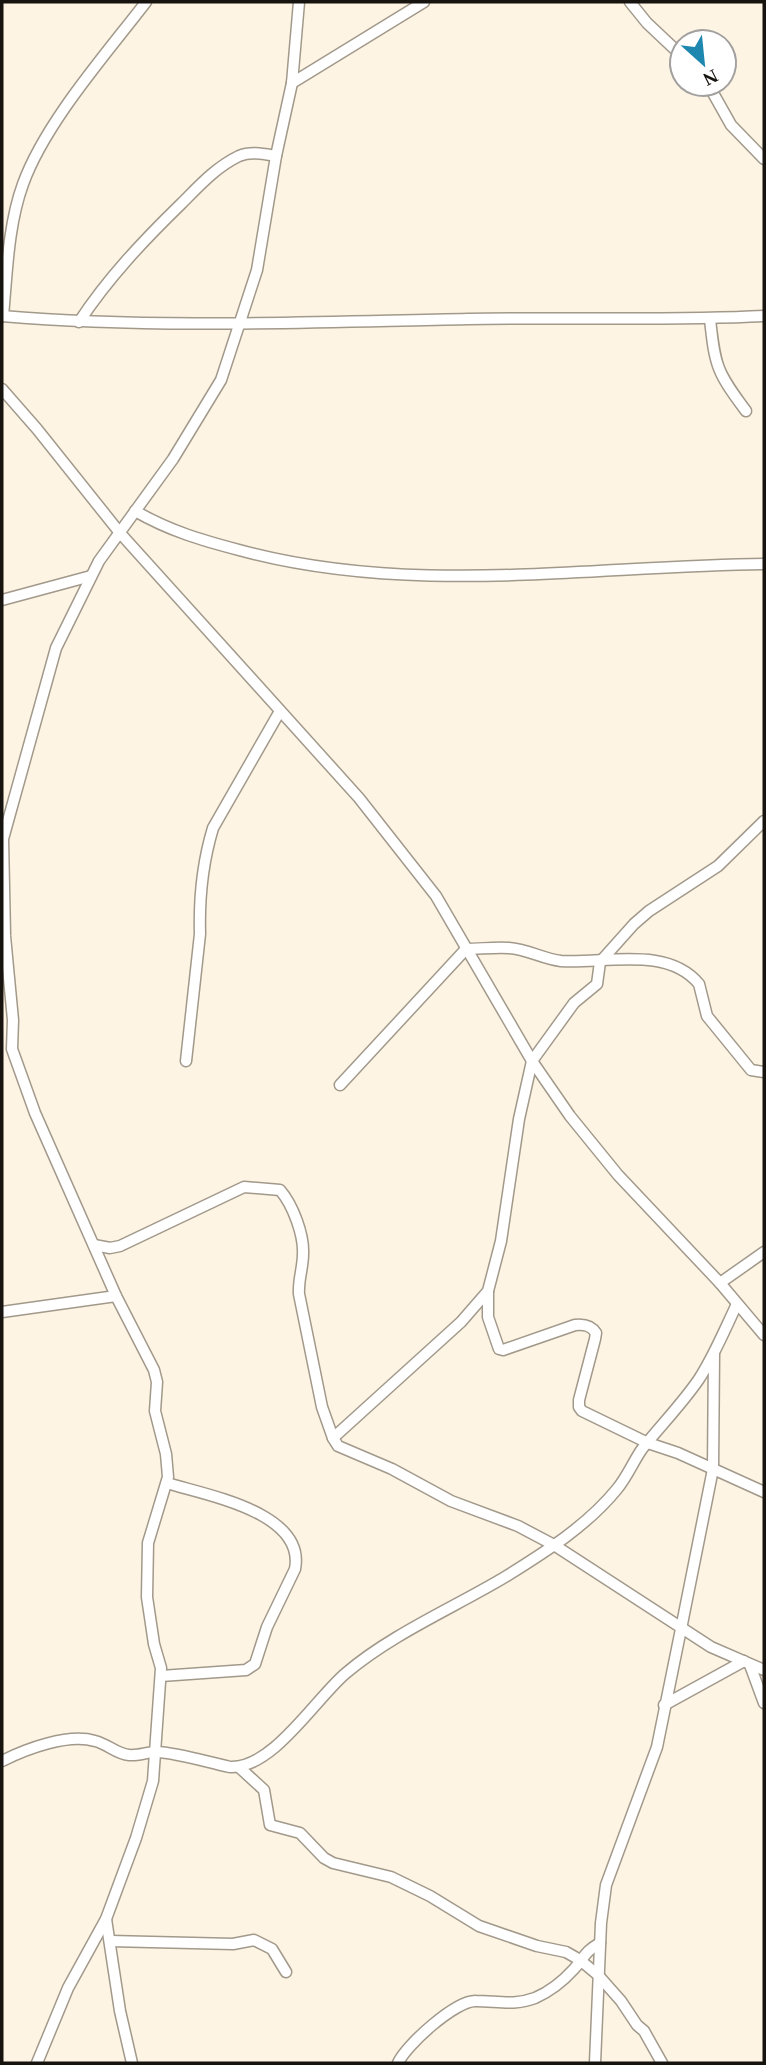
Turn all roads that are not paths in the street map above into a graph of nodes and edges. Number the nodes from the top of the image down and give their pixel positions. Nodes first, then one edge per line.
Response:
1 (146, 2) edge
2 (299, 2) edge
3 (424, 2) edge
4 (631, 2) edge
5 (668, 42) edge
6 (292, 83) junction
7 (716, 98) edge
8 (276, 156) junction
9 (764, 159) edge
10 (2, 316) edge
11 (764, 316) edge
12 (710, 319) junction
13 (79, 322) junction
14 (239, 324) junction
15 (2, 389) edge
16 (746, 411) dead end
17 (135, 511) junction
18 (120, 533) junction
19 (764, 564) edge
20 (91, 576) junction
21 (2, 600) edge
22 (280, 711) junction
23 (764, 821) edge
24 (466, 949) junction
25 (603, 958) junction
26 (186, 1061) dead end
27 (532, 1061) junction
28 (764, 1072) edge
29 (340, 1085) dead end
30 (94, 1245) junction
31 (764, 1252) edge
32 (720, 1283) junction
33 (488, 1291) junction
34 (116, 1296) junction
35 (737, 1304) junction
36 (2, 1312) edge
37 (764, 1335) edge
38 (714, 1354) junction
39 (333, 1438) junction
40 (648, 1443) junction
41 (713, 1469) junction
42 (167, 1483) junction
43 (764, 1492) edge
44 (554, 1545) junction
45 (681, 1629) junction
46 (747, 1663) junction
47 (764, 1670) edge
48 (161, 1676) junction
49 (764, 1703) edge
50 (664, 1705) junction
51 (155, 1752) junction
52 (2, 1761) edge
53 (240, 1768) junction
54 (106, 1919) junction
55 (110, 1941) junction
56 (600, 1942) junction
57 (580, 1960) junction
58 (286, 1972) dead end
59 (598, 1975) junction
60 (37, 2063) edge
61 (132, 2063) edge
62 (398, 2063) edge
63 (595, 2063) edge
64 (662, 2063) edge

1 - 10 street
2 - 6 street
3 - 6 street
4 - 5 street
6 - 8 street
7 - 9 street
8 - 13 street
8 - 14 street
10 - 13 street
11 - 12 street
12 - 14 street
12 - 16 street
13 - 14 street
14 - 17 street
15 - 18 street
17 - 18 street
17 - 19 street
18 - 20 street
18 - 22 street
20 - 21 street
20 - 30 street
22 - 24 street
22 - 26 street
23 - 25 street
24 - 25 street
24 - 27 street
24 - 29 street
25 - 27 street
25 - 28 street
27 - 32 street
27 - 33 street
30 - 34 street
30 - 39 street
31 - 32 street
32 - 35 street
33 - 39 street
33 - 40 street
34 - 36 street
34 - 42 street
35 - 37 street
35 - 38 street
38 - 40 street
38 - 41 street
39 - 44 street
40 - 41 street
40 - 44 street
41 - 43 street
41 - 45 street
42 - 48 street
42 - 48 street
44 - 45 street
44 - 53 street
45 - 46 street
45 - 50 street
46 - 47 street
46 - 49 street
46 - 50 street
48 - 51 street
50 - 56 street
51 - 52 street
51 - 53 street
51 - 54 street
53 - 57 street
54 - 55 street
54 - 60 street
55 - 58 street
55 - 61 street
56 - 57 street
56 - 59 street
57 - 59 street
57 - 62 street
59 - 63 street
59 - 64 street

